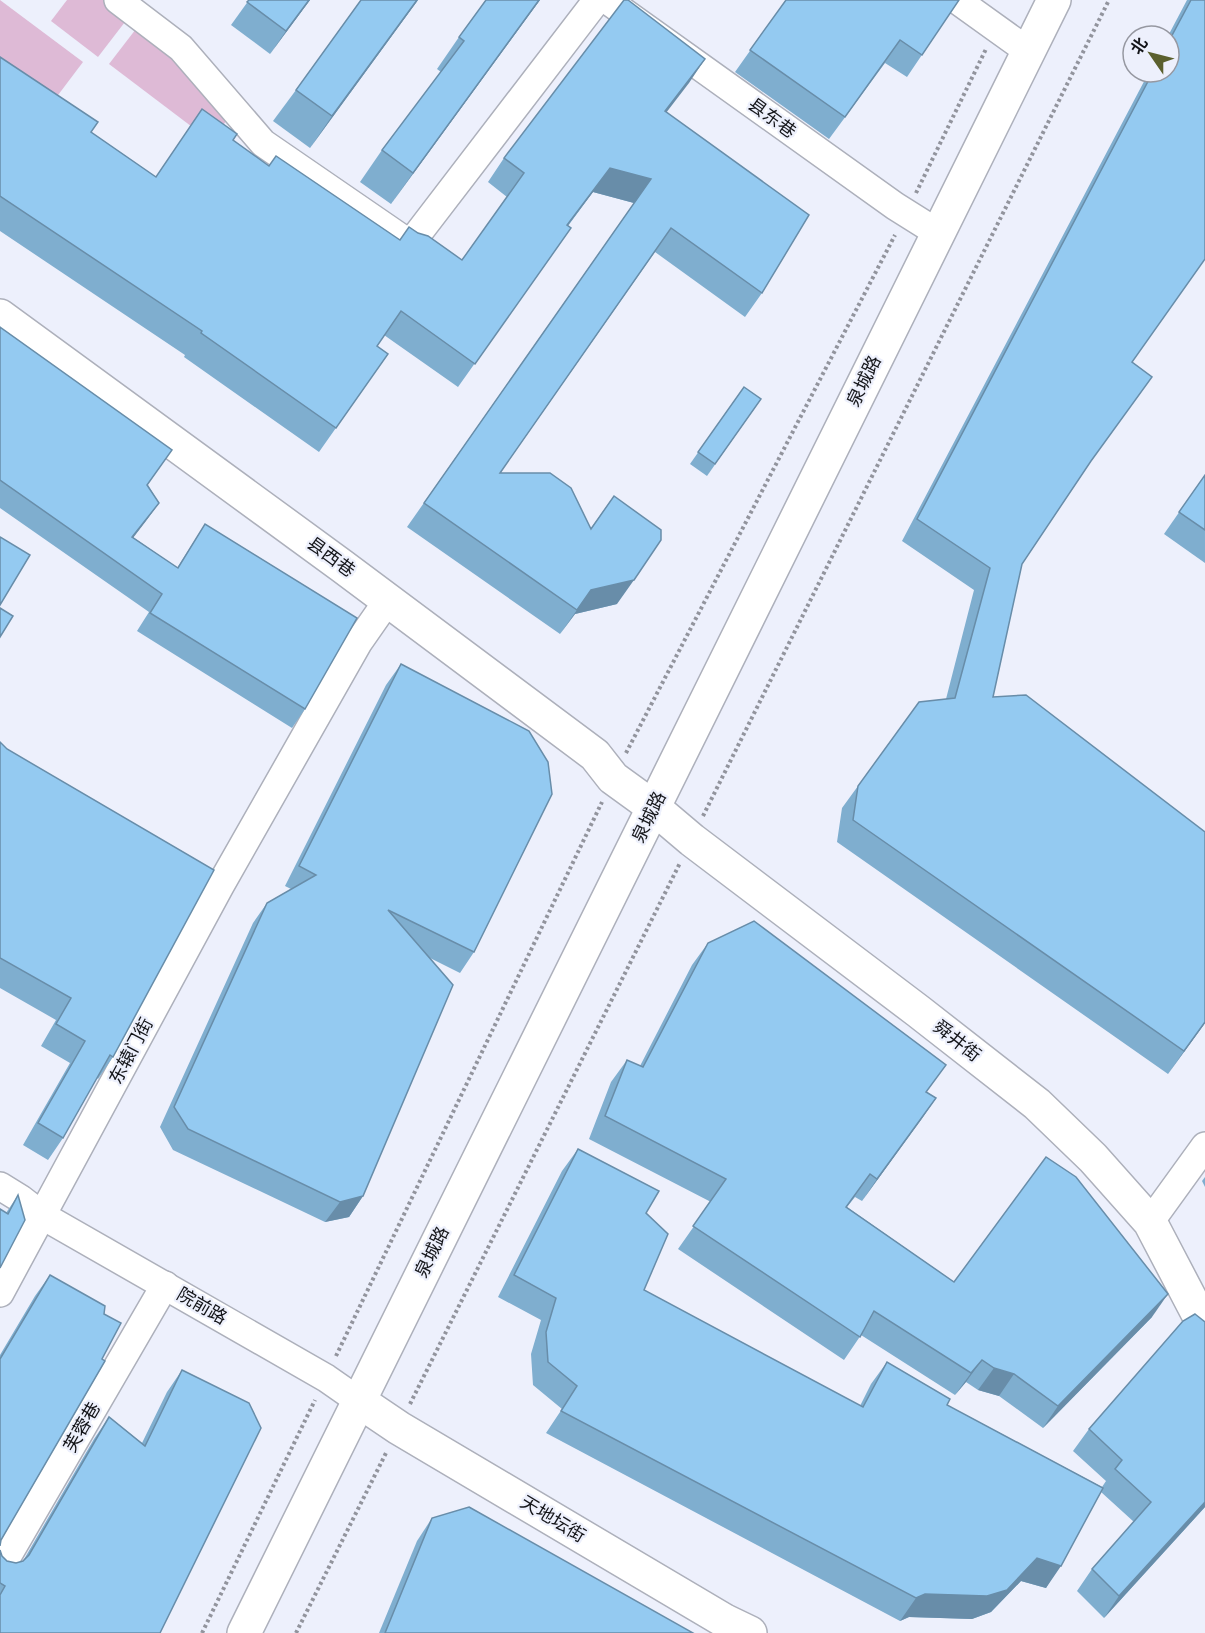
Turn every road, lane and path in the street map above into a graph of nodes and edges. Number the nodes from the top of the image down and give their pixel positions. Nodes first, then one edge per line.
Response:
1 (118, 0) edge
2 (597, 0) edge
3 (607, 0) edge
4 (957, 0) edge
5 (1054, 0) edge
6 (996, 28) junction
7 (1028, 51) junction
8 (907, 212) junction
9 (938, 233) junction
10 (0, 316) edge
11 (388, 600) junction
12 (613, 778) junction
13 (653, 807) junction
14 (1205, 1146) edge
15 (0, 1186) edge
16 (43, 1216) junction
17 (1150, 1222) junction
18 (165, 1285) junction
19 (0, 1293) edge
20 (1205, 1327) edge
21 (326, 1378) junction
22 (359, 1401) junction
23 (0, 1569) edge
24 (202, 1633) edge
25 (244, 1633) edge
26 (750, 1633) edge

1 - 2 street
3 - 8 street, 县东巷
4 - 6 street
5 - 7 main road, 泉城路
6 - 7 street
6 - 8 path
7 - 9 main road, 泉城路
8 - 9 street, 县东巷
8 - 12 path
9 - 13 main road, 泉城路
10 - 11 main road, 县西巷
11 - 12 main road, 县西巷
11 - 16 street, 东辕门街
12 - 13 main road, 县西巷
12 - 21 path
13 - 17 main road, 舜井街
13 - 22 main road, 泉城路
14 - 17 street
15 - 16 street, 院前路
16 - 18 street, 院前路
16 - 19 street, 东辕门街
17 - 20 main road, 舜井街
18 - 21 street, 院前路
18 - 23 street, 芙蓉巷
21 - 22 street, 院前路
21 - 24 path
22 - 25 main road, 泉城路
22 - 26 main road, 天地坛街

